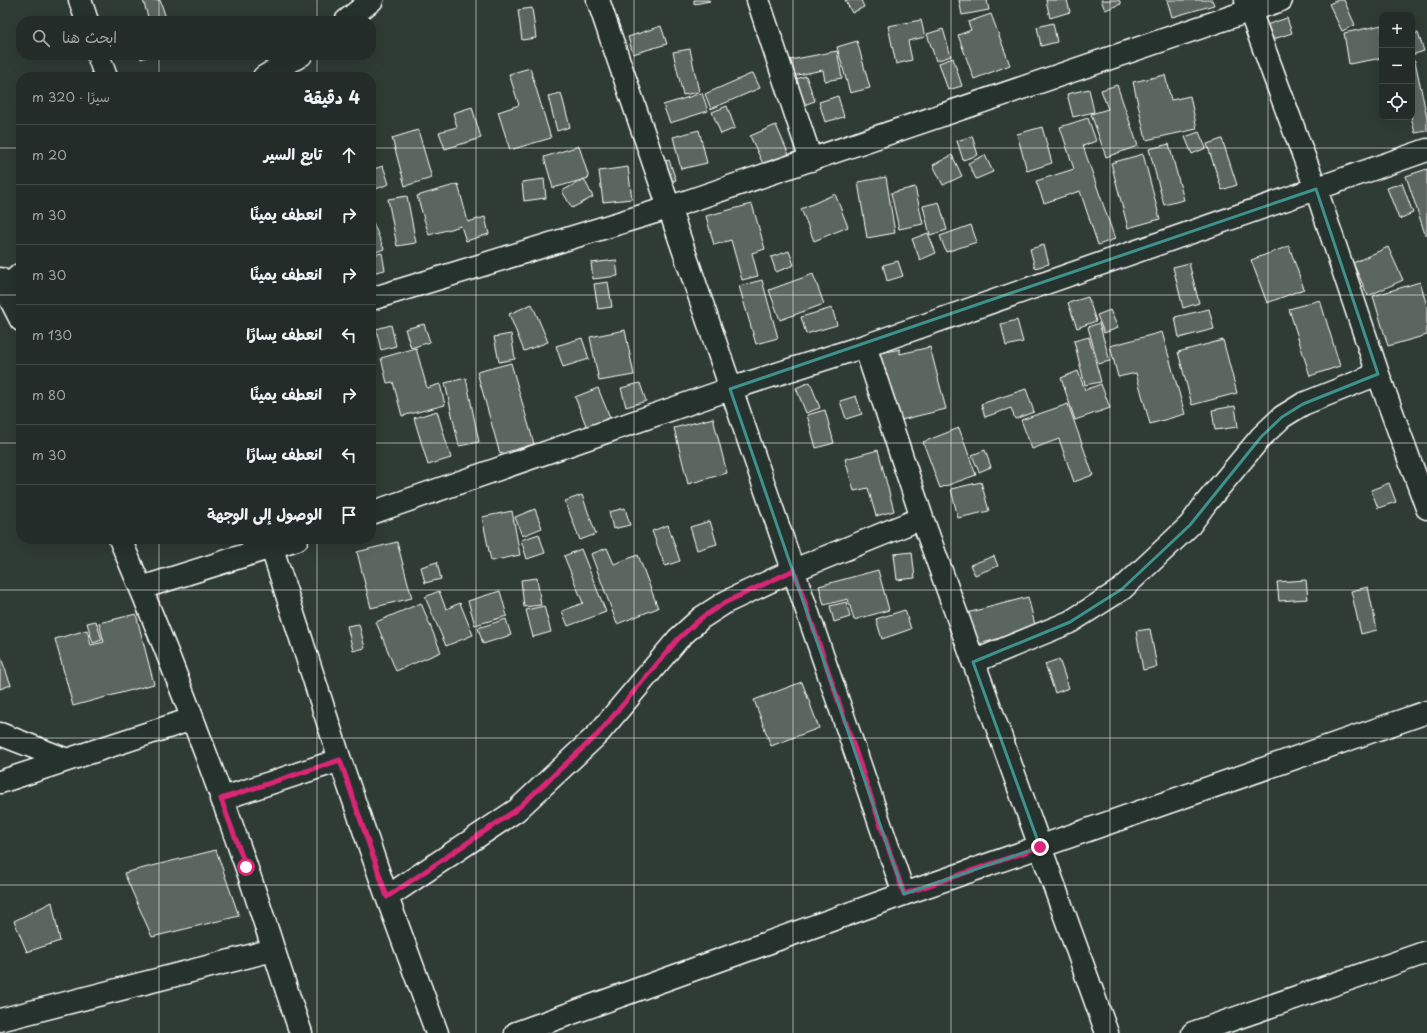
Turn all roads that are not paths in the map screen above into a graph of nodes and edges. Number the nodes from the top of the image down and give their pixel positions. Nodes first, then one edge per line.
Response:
1 (80, 0) edge
2 (372, 0) edge
3 (598, 0) edge
4 (758, 0) edge
5 (1281, 0) edge
6 (1248, 6) edge
7 (85, 16) edge
8 (352, 16) edge
9 (100, 60) edge
10 (293, 60) edge
11 (104, 72) edge
12 (272, 72) edge
13 (1427, 150) edge
14 (811, 160) junction
15 (1316, 190) junction
16 (668, 208) junction
17 (16, 276) edge
18 (2, 283) edge
19 (376, 298) edge
20 (16, 310) edge
21 (865, 346) junction
22 (1378, 374) junction
23 (730, 389) junction
24 (1427, 507) edge
25 (376, 512) edge
26 (922, 518) junction
27 (122, 544) edge
28 (268, 544) edge
29 (271, 544) edge
30 (794, 570) junction
31 (141, 588) junction
32 (974, 662) junction
33 (1427, 712) edge
34 (192, 719) junction
35 (0, 734) edge
36 (67, 760) junction
37 (340, 760) junction
38 (0, 782) edge
39 (221, 799) junction
40 (1040, 847) junction
41 (904, 894) junction
42 (387, 897) junction
43 (273, 950) junction
44 (1427, 952) edge
45 (0, 1020) edge
46 (301, 1033) edge
47 (437, 1033) edge
48 (516, 1033) edge
49 (1107, 1033) edge
50 (1193, 1033) edge

1 - 7 street
2 - 8 street
3 - 16 street
4 - 14 street
5 - 6 street
6 - 14 street
6 - 15 street
9 - 11 street
10 - 12 street
13 - 15 street
14 - 16 street
15 - 21 street
15 - 22 street
16 - 19 street
16 - 23 street
17 - 18 street
18 - 20 street
21 - 23 street
21 - 26 street
22 - 24 street
22 - 32 street
23 - 25 street
23 - 30 street
26 - 30 street
26 - 32 street
27 - 31 street
28 - 31 street
29 - 37 street
30 - 41 street
30 - 42 street
31 - 34 street
32 - 40 street
33 - 40 street
34 - 36 street
34 - 39 street
35 - 36 street
36 - 38 street
37 - 39 street
37 - 42 street
39 - 43 street
40 - 41 street
40 - 49 street
41 - 48 street
42 - 47 street
43 - 45 street
43 - 46 street
44 - 50 street

